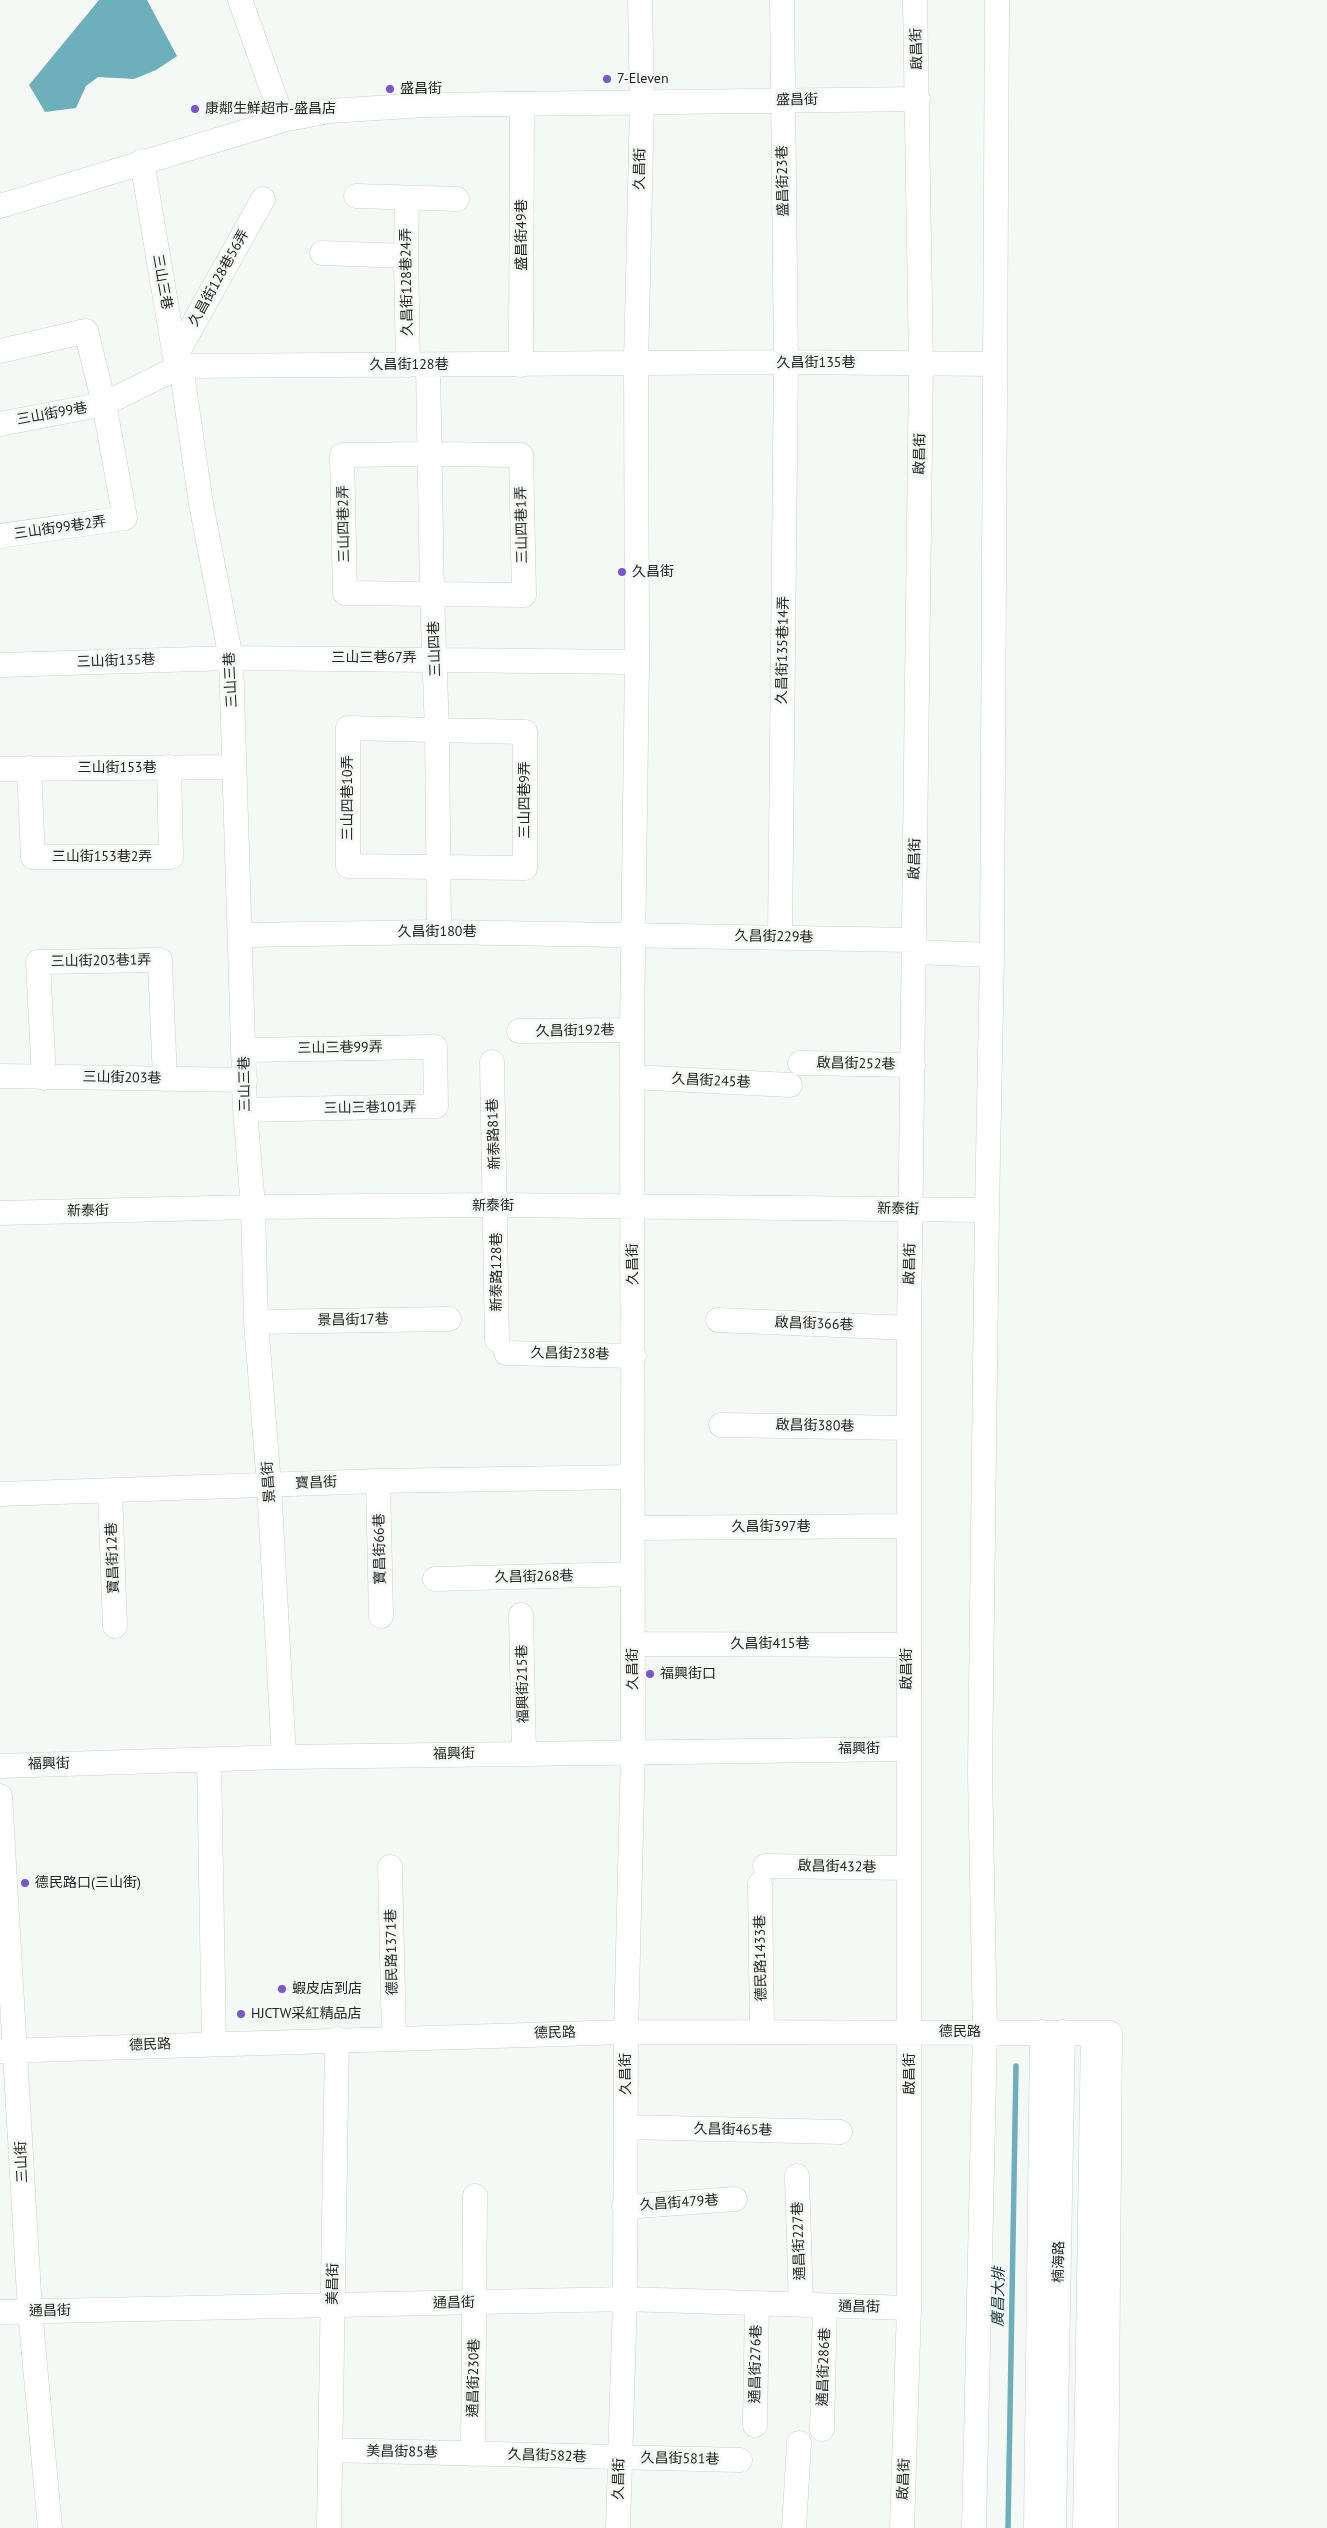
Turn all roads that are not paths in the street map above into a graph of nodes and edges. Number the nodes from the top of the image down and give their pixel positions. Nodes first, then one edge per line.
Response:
1 (240, 0) edge
2 (640, 0) edge
3 (782, 0) edge
4 (915, 0) edge
5 (997, 0) edge
6 (918, 99) junction
7 (782, 100) junction
8 (642, 104) junction
9 (522, 105) junction
10 (283, 120) junction
11 (142, 161) junction
12 (356, 196) dead end
13 (407, 199) junction
14 (457, 199) dead end
15 (263, 200) dead end
16 (0, 206) edge
17 (322, 253) dead end
18 (406, 256) junction
19 (0, 351) edge
20 (178, 361) junction
21 (786, 362) junction
22 (636, 364) junction
23 (921, 364) junction
24 (995, 364) junction
25 (418, 365) junction
26 (521, 365) junction
27 (104, 404) junction
28 (0, 424) edge
29 (429, 454) junction
30 (0, 536) edge
31 (432, 594) junction
32 (231, 658) junction
33 (435, 659) junction
34 (637, 662) junction
35 (0, 665) edge
36 (437, 730) junction
37 (169, 767) junction
38 (234, 767) junction
39 (29, 768) junction
40 (0, 769) edge
41 (439, 868) junction
42 (438, 932) junction
43 (633, 933) junction
44 (242, 936) junction
45 (780, 937) junction
46 (915, 946) junction
47 (992, 955) junction
48 (632, 1030) junction
49 (519, 1032) dead end
50 (435, 1047) joint
51 (245, 1050) junction
52 (492, 1062) dead end
53 (800, 1063) dead end
54 (913, 1065) junction
55 (0, 1076) edge
56 (632, 1077) junction
57 (44, 1078) junction
58 (165, 1079) junction
59 (245, 1080) junction
60 (790, 1085) dead end
61 (245, 1110) junction
62 (496, 1205) junction
63 (632, 1206) junction
64 (253, 1207) junction
65 (911, 1209) junction
66 (986, 1210) junction
67 (0, 1213) edge
68 (449, 1319) dead end
69 (718, 1320) dead end
70 (256, 1322) junction
71 (909, 1328) junction
72 (502, 1346) joint
73 (634, 1356) junction
74 (721, 1425) dead end
75 (909, 1428) junction
76 (632, 1477) junction
77 (378, 1482) junction
78 (270, 1485) junction
79 (110, 1491) junction
80 (0, 1494) edge
81 (908, 1526) junction
82 (633, 1528) junction
83 (633, 1574) junction
84 (435, 1579) dead end
85 (521, 1615) dead end
86 (381, 1616) dead end
87 (115, 1626) dead end
88 (633, 1644) junction
89 (907, 1645) junction
90 (908, 1749) junction
91 (633, 1751) junction
92 (524, 1753) junction
93 (284, 1757) junction
94 (209, 1760) junction
95 (0, 1766) edge
96 (0, 1796) edge
97 (390, 1867) dead end
98 (909, 1868) junction
99 (762, 1875) joint
100 (985, 2031) junction
101 (626, 2032) junction
102 (762, 2032) junction
103 (910, 2032) junction
104 (1052, 2032) junction
105 (394, 2038) junction
106 (337, 2039) junction
107 (214, 2043) junction
108 (8, 2050) edge
109 (626, 2127) junction
110 (840, 2132) dead end
111 (797, 2176) dead end
112 (475, 2196) dead end
113 (735, 2199) dead end
114 (624, 2207) junction
115 (625, 2300) junction
116 (475, 2303) junction
117 (757, 2304) junction
118 (332, 2305) junction
119 (801, 2305) junction
120 (826, 2306) junction
121 (909, 2308) junction
122 (30, 2311) junction
123 (0, 2312) edge
124 (755, 2425) dead end
125 (822, 2429) dead end
126 (799, 2443) dead end
127 (330, 2450) junction
128 (474, 2454) junction
129 (620, 2458) junction
130 (740, 2460) dead end
131 (1046, 2492) junction
132 (1096, 2493) junction
133 (50, 2528) edge
134 (329, 2528) edge
135 (618, 2528) edge
136 (794, 2528) edge
137 (902, 2528) edge
138 (974, 2528) edge
139 (1036, 2528) edge
140 (1054, 2528) edge
141 (1085, 2528) edge
142 (1106, 2528) edge

1 - 10 street
2 - 8 street, 久昌街
3 - 7 street, 盛昌街23巷
4 - 6 street, 啟昌街
5 - 24 street
6 - 7 street, 盛昌街
6 - 23 street, 啟昌街
7 - 8 street, 盛昌街
7 - 21 street, 盛昌街23巷
8 - 9 street, 盛昌街
8 - 22 street, 久昌街
9 - 10 street, 盛昌街
9 - 26 street, 盛昌街49巷
10 - 11 street, 盛昌街
11 - 16 street, 盛昌街
11 - 20 street, 三山三巷
12 - 13 street
13 - 14 street
13 - 18 street, 久昌街128巷24弄
15 - 20 street, 久昌街128巷56弄
17 - 18 street
18 - 25 street, 久昌街128巷24弄
19 - 27 street
20 - 25 street, 久昌街128巷
20 - 27 street, 三山街99巷
20 - 32 street, 三山三巷
21 - 22 street, 久昌街135巷
21 - 23 street, 久昌街135巷
21 - 45 street, 久昌街135巷14弄
22 - 26 street, 久昌街128巷
22 - 34 street, 久昌街
23 - 24 street, 久昌街135巷
23 - 46 street, 啟昌街
24 - 47 street
25 - 26 street, 久昌街128巷
25 - 29 street, 三山四巷
27 - 28 street, 三山街99巷
27 - 30 street, 三山街99巷2弄
29 - 31 street, 三山四巷
29 - 31 street, 三山四巷2弄
29 - 31 street, 三山四巷1弄
31 - 33 street, 三山四巷
32 - 33 street, 三山三巷67弄
32 - 35 street, 三山街135巷
32 - 38 street, 三山三巷
33 - 34 street, 三山三巷67弄
33 - 36 street, 三山四巷
34 - 43 street, 久昌街
36 - 41 street, 三山四巷
36 - 41 street, 三山四巷9弄
36 - 41 street, 三山四巷10弄
37 - 38 street, 三山街153巷
37 - 39 street, 三山街153巷
37 - 39 street, 三山街153巷2弄
38 - 44 street, 三山三巷
39 - 40 street, 三山街153巷
41 - 42 street, 三山四巷
42 - 43 street, 久昌街180巷
42 - 44 street, 久昌街180巷
43 - 45 street, 久昌街229巷
43 - 48 street, 久昌街
44 - 51 street, 三山三巷
45 - 46 street, 久昌街229巷
46 - 47 street, 久昌街229巷
46 - 54 street, 啟昌街
47 - 66 street
48 - 49 street, 久昌街192巷
48 - 56 street, 久昌街
50 - 51 street, 三山三巷99弄
50 - 61 street, 三山三巷101弄
51 - 59 street, 三山三巷
52 - 62 street, 新泰路81巷
53 - 54 street, 啟昌街252巷
54 - 65 street, 啟昌街
55 - 57 street, 三山街203巷
56 - 60 street, 久昌街245巷
56 - 63 street, 久昌街
57 - 58 street, 三山街203巷
57 - 58 street, 三山街203巷1弄
58 - 59 street, 三山街203巷
59 - 61 street, 三山三巷
61 - 64 street, 三山三巷
62 - 63 street, 新泰街
62 - 64 street, 新泰街
62 - 72 street, 新泰路128巷
63 - 65 street, 新泰街
63 - 73 street, 久昌街
64 - 67 street, 新泰街
64 - 70 street, 景昌街
65 - 66 street, 新泰街
65 - 71 street, 啟昌街
66 - 100 street
68 - 70 street, 景昌街17巷
69 - 71 street, 啟昌街366巷
70 - 78 street, 景昌街
71 - 75 street, 啟昌街
72 - 73 street, 久昌街238巷
73 - 76 street, 久昌街
74 - 75 street, 啟昌街380巷
75 - 81 street, 啟昌街
76 - 77 street, 寶昌街
76 - 82 street, 久昌街
77 - 78 street, 寶昌街
77 - 86 street, 寶昌街66巷
78 - 79 street, 寶昌街
78 - 93 street, 景昌街
79 - 80 street, 寶昌街
79 - 87 street, 寶昌街12巷
81 - 82 street, 久昌街397巷
81 - 89 street, 啟昌街
82 - 83 street, 久昌街
83 - 84 street, 久昌街268巷
83 - 88 street, 久昌街
85 - 92 street, 福興街215巷
88 - 89 street, 久昌街415巷
88 - 91 street, 久昌街
89 - 90 street, 啟昌街
90 - 91 street, 福興街
90 - 98 street, 啟昌街
91 - 92 street, 福興街
91 - 101 street, 久昌街
92 - 93 street, 福興街
93 - 94 street, 福興街
94 - 95 street, 福興街
94 - 107 street
96 - 108 street, 三山街
97 - 105 street, 德民路1371巷
98 - 99 street, 啟昌街432巷
98 - 103 street, 啟昌街
99 - 102 street, 德民路1433巷
100 - 103 street, 德民路
100 - 104 street, 德民路
100 - 138 street
101 - 102 street, 德民路
101 - 105 street, 德民路
101 - 109 street, 久昌街
102 - 103 street, 德民路
103 - 121 street, 啟昌街
104 - 131 street, 楠海路
104 - 132 street, 德民路
105 - 106 street, 德民路
106 - 107 street, 德民路
106 - 118 street, 美昌街
107 - 108 street, 德民路
108 - 122 street, 三山街
109 - 110 street, 久昌街465巷
109 - 114 street, 久昌街
111 - 119 street, 通昌街227巷
112 - 116 street, 通昌街230巷
113 - 114 street, 久昌街479巷
114 - 115 street, 久昌街
115 - 116 street, 通昌街
115 - 117 street, 通昌街
115 - 129 street, 久昌街
116 - 118 street, 通昌街
116 - 128 street, 通昌街230巷
117 - 119 street, 通昌街
117 - 124 street, 通昌街276巷
118 - 122 street, 通昌街
118 - 127 street, 美昌街
119 - 120 street, 通昌街
120 - 121 street, 通昌街
120 - 125 street, 通昌街286巷
121 - 137 street, 啟昌街
122 - 123 street, 通昌街
122 - 133 street, 三山街
126 - 136 street
127 - 128 street, 美昌街85巷
127 - 134 street, 美昌街
128 - 129 street, 久昌街582巷
129 - 130 street, 久昌街581巷
129 - 135 street, 久昌街
131 - 139 street
131 - 140 street
132 - 141 street
132 - 142 street

